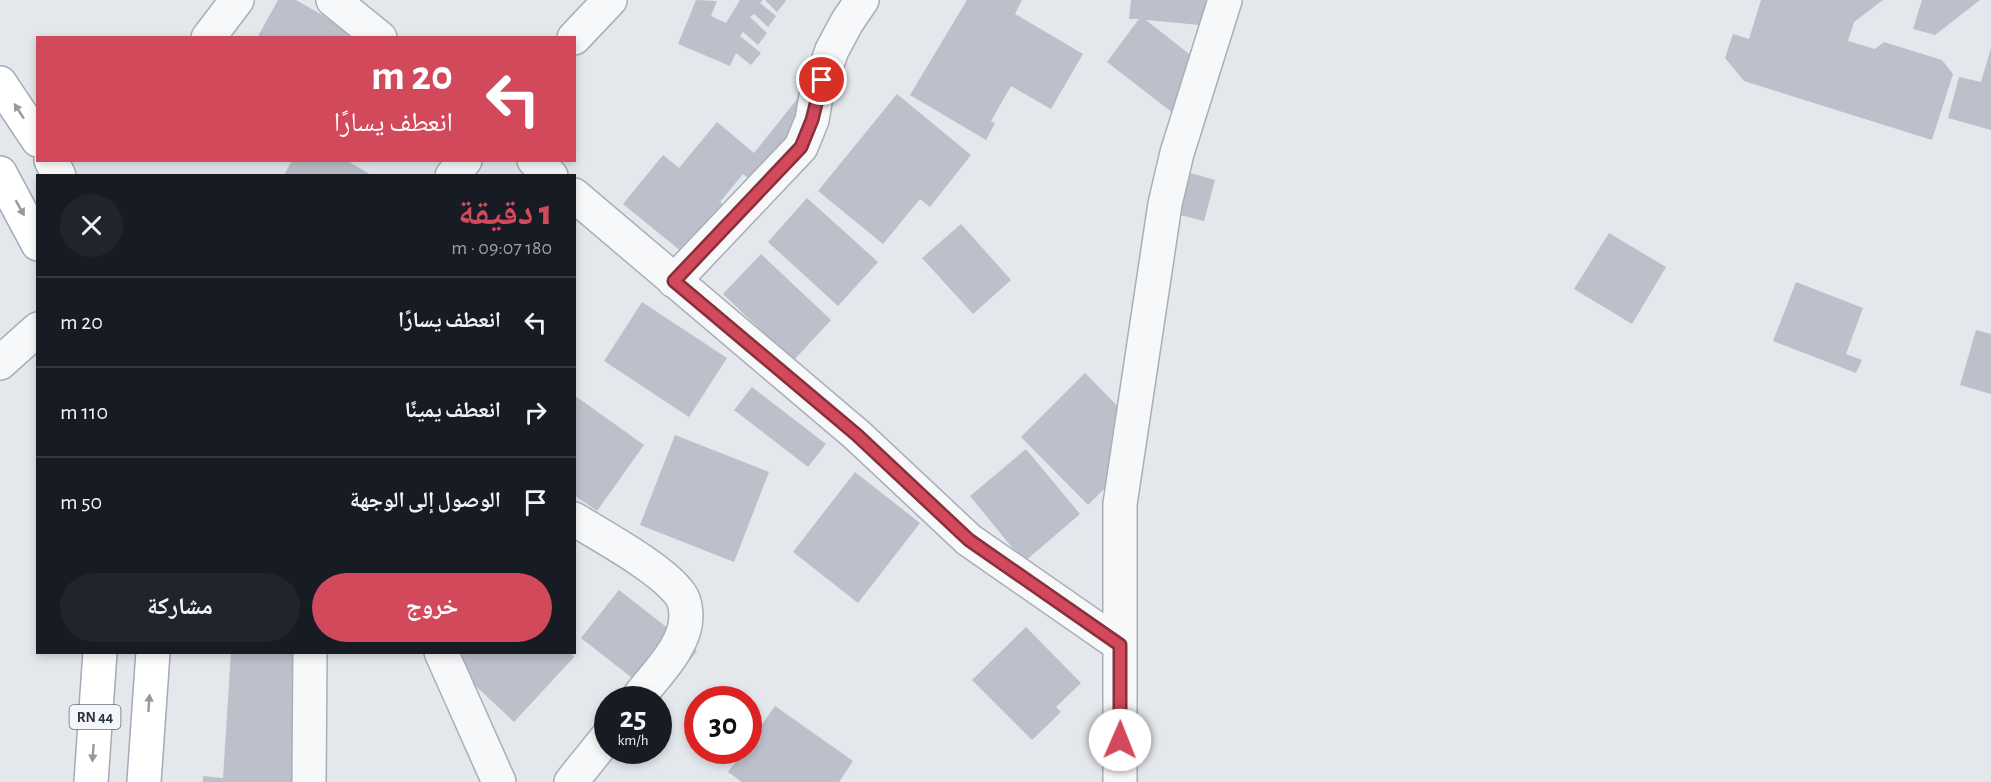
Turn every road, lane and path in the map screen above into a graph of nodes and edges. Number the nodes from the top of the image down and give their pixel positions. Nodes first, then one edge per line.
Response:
1 (237, 0) edge
2 (333, 0) edge
3 (610, 0) edge
4 (862, 0) edge
5 (1225, 0) edge
6 (210, 36) edge
7 (378, 36) edge
8 (576, 36) edge
9 (0, 83) edge
10 (36, 137) edge
11 (463, 162) edge
12 (536, 162) edge
13 (0, 173) edge
14 (454, 174) edge
15 (549, 174) edge
16 (576, 197) edge
17 (36, 240) edge
18 (674, 281) junction
19 (36, 331) edge
20 (0, 363) edge
21 (576, 520) edge
22 (1120, 645) junction
23 (100, 654) edge
24 (153, 654) edge
25 (310, 654) edge
26 (442, 654) edge
27 (647, 686) edge
28 (594, 753) edge
29 (91, 782) edge
30 (144, 782) edge
31 (309, 782) edge
32 (499, 782) edge
33 (571, 782) edge
34 (1120, 782) edge

1 - 6 street
2 - 7 street
3 - 8 street
4 - 18 street
5 - 22 street
10 -> 9 main road
11 - 14 street
12 - 15 street
13 -> 17 main road
16 - 18 street
18 - 22 street
19 - 20 street
21 - 27 street
22 - 34 street
23 -> 29 main road, RN 44
30 -> 24 main road
25 - 31 street
26 - 32 street
28 - 33 street

